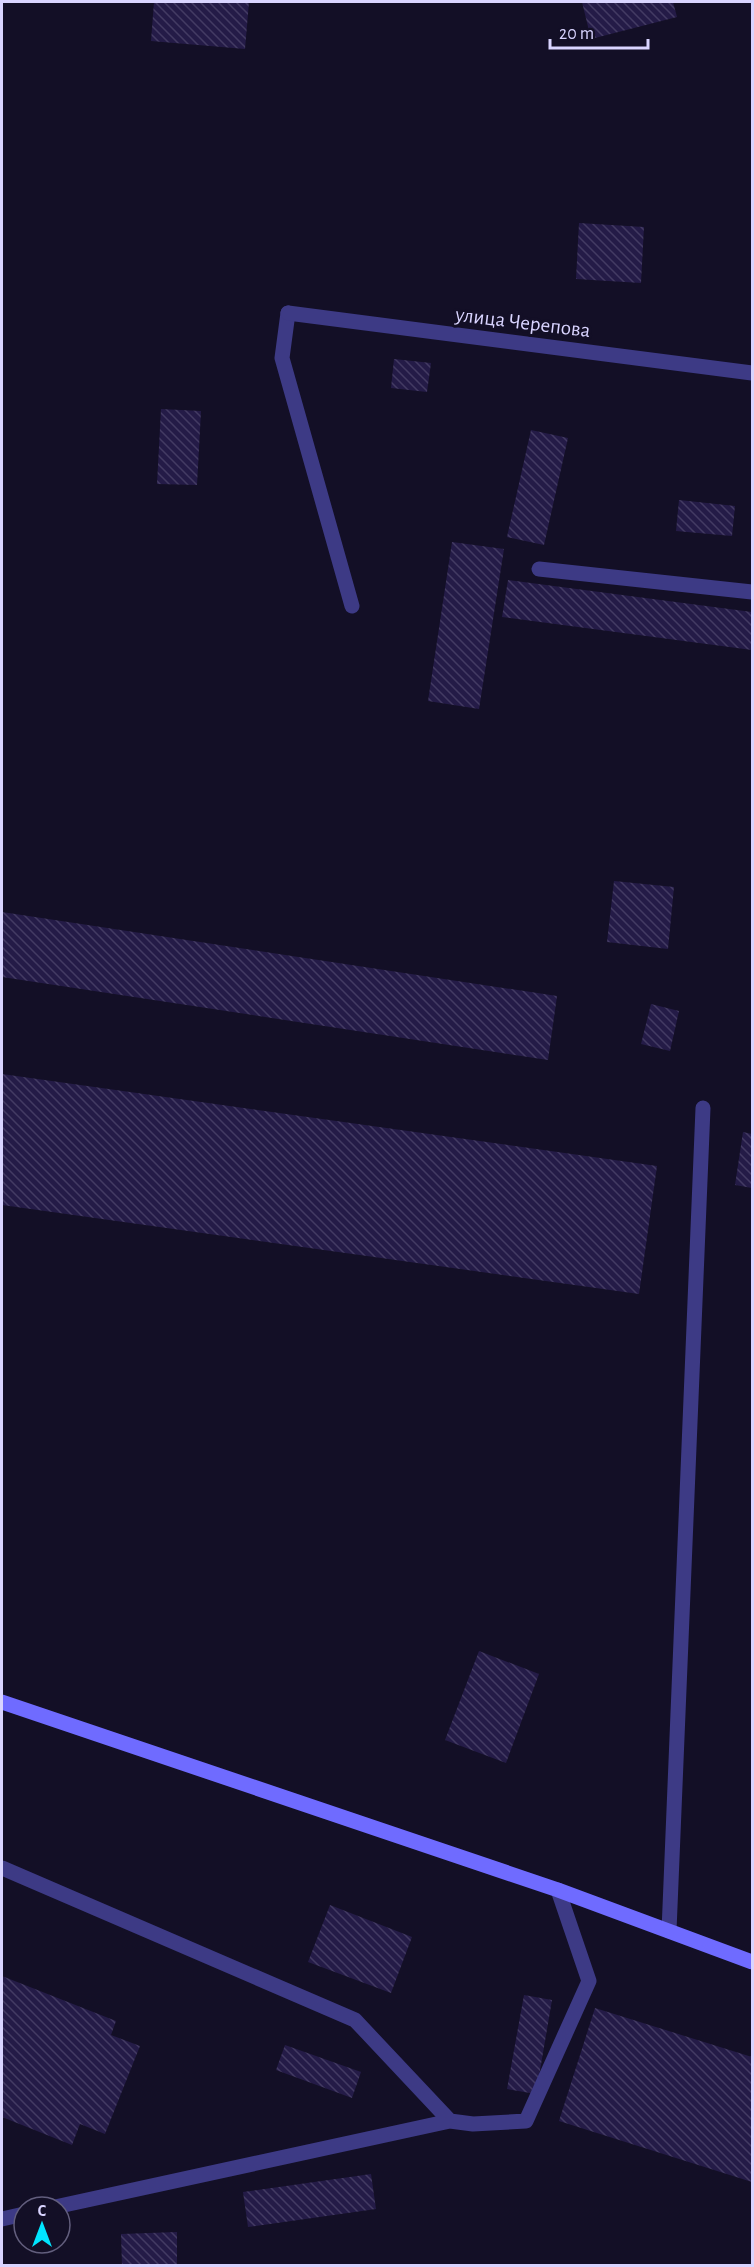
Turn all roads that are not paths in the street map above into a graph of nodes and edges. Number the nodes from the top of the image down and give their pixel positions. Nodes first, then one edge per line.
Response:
1 (753, 373) edge
2 (539, 569) dead end
3 (753, 591) edge
4 (352, 606) dead end
5 (702, 1108) dead end
6 (2, 1702) edge
7 (2, 1868) edge
8 (558, 1890) junction
9 (669, 1931) junction
10 (753, 1962) edge
11 (450, 2121) junction
12 (72, 2203) edge

1 - 4 street, улица Черепова
2 - 3 street
5 - 9 street
6 - 8 street
7 - 11 street
8 - 9 street
8 - 11 street
9 - 10 street
11 - 12 street

